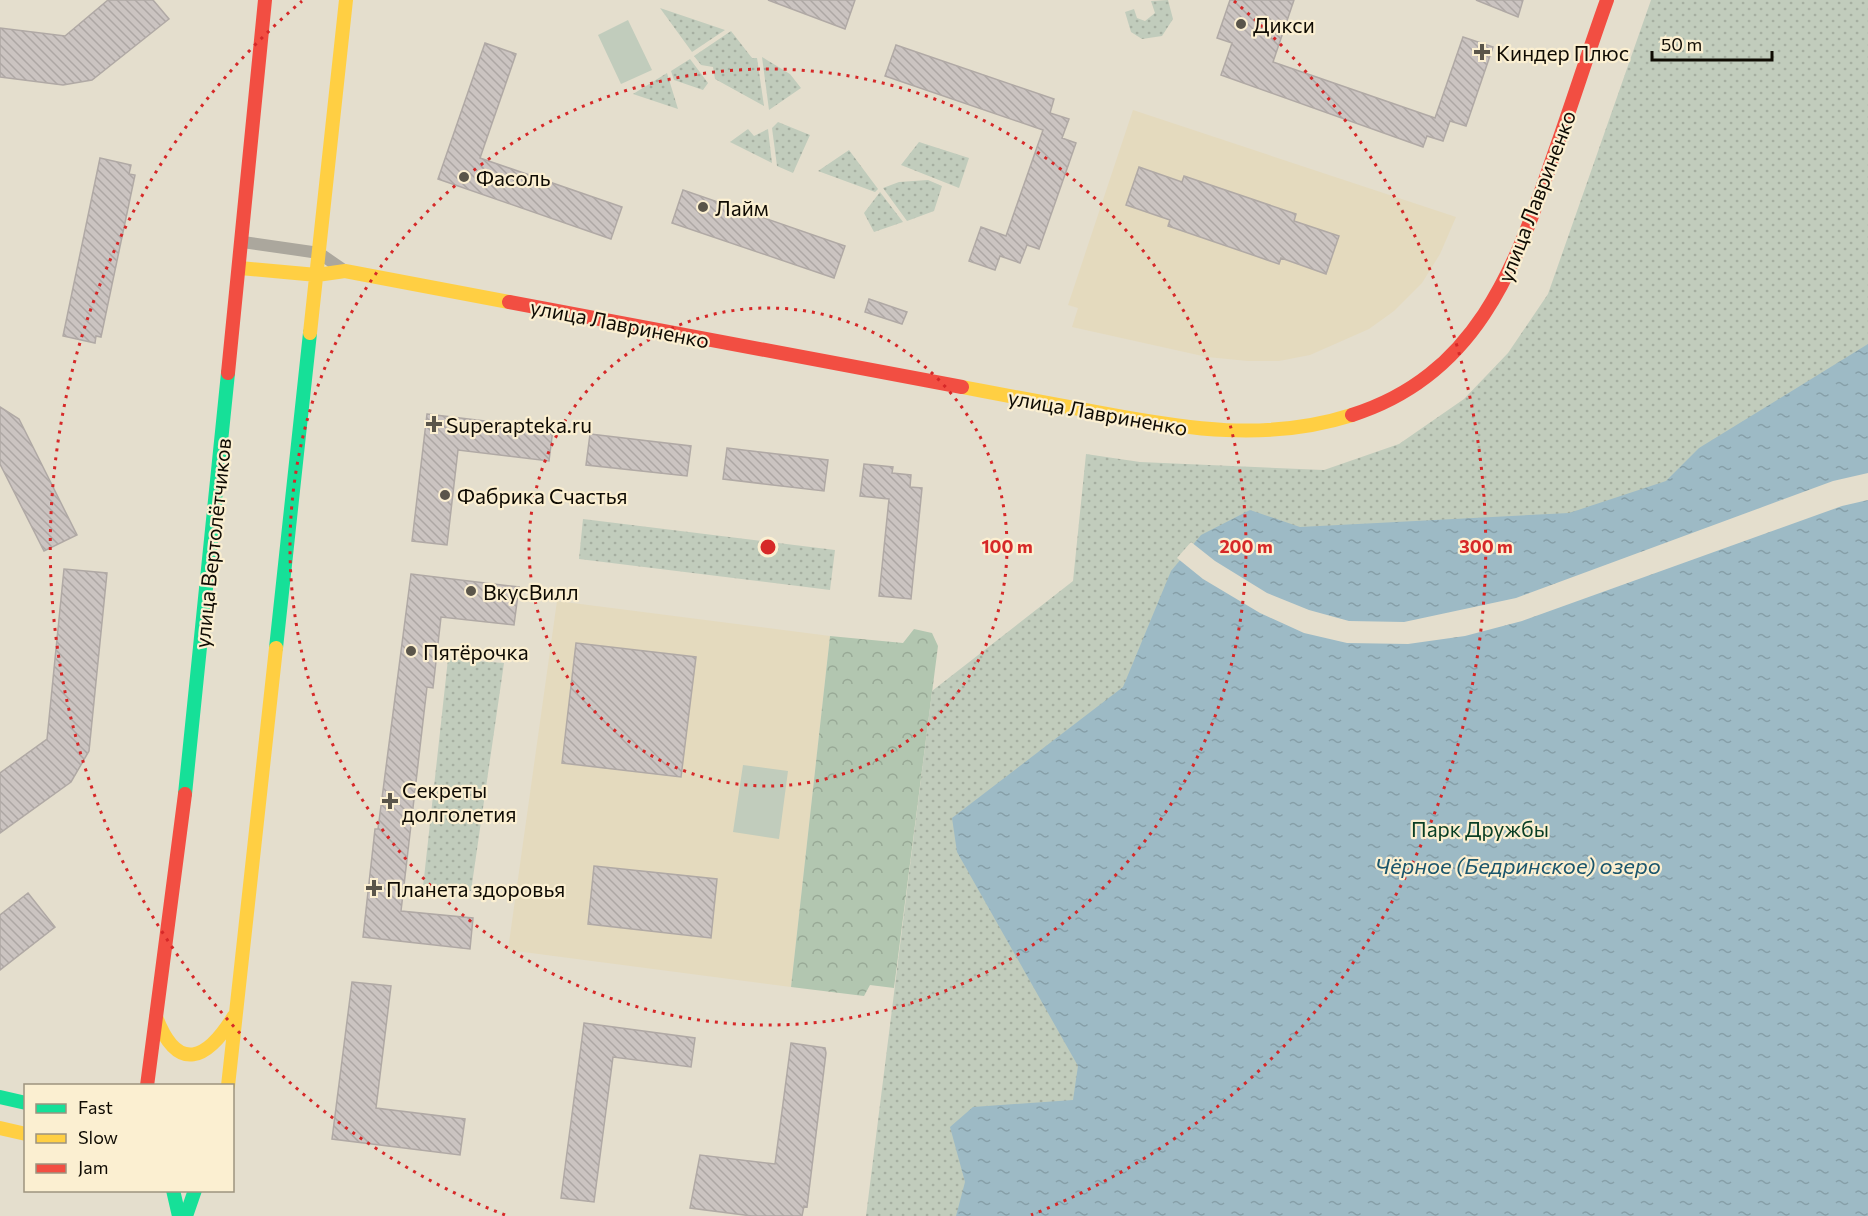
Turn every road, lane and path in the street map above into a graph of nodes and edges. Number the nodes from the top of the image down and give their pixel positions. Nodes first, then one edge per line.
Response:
1 (265, 0) edge
2 (346, 0) edge
3 (1607, 0) edge
4 (243, 242) junction
5 (319, 253) junction
6 (240, 268) junction
7 (345, 271) junction
8 (317, 275) junction
9 (236, 1012) junction
10 (155, 1013) junction
11 (148, 1065) junction
12 (140, 1084) edge
13 (147, 1084) edge
14 (228, 1084) edge
15 (0, 1097) edge
16 (24, 1103) edge
17 (0, 1128) edge
18 (24, 1134) edge
19 (173, 1192) edge
20 (195, 1192) edge
21 (179, 1216) edge
22 (186, 1216) edge

1 - 4 main road, улица Вертолётчиков
2 - 5 main road
3 - 7 main road, улица Лавриненко
4 - 5 street
4 - 6 main road, улица Вертолётчиков
5 - 7 street, улица Лавриненко
5 - 8 main road
6 - 8 main road, улица Лавриненко
6 - 10 main road, улица Вертолётчиков
7 - 8 main road, улица Лавриненко
8 - 9 main road
9 - 10 main road
9 - 14 main road
10 - 11 main road, улица Вертолётчиков
11 - 12 main road
11 - 13 main road, улица Вертолётчиков
15 - 16 main road
17 - 18 main road
19 - 21 main road
20 - 22 main road

